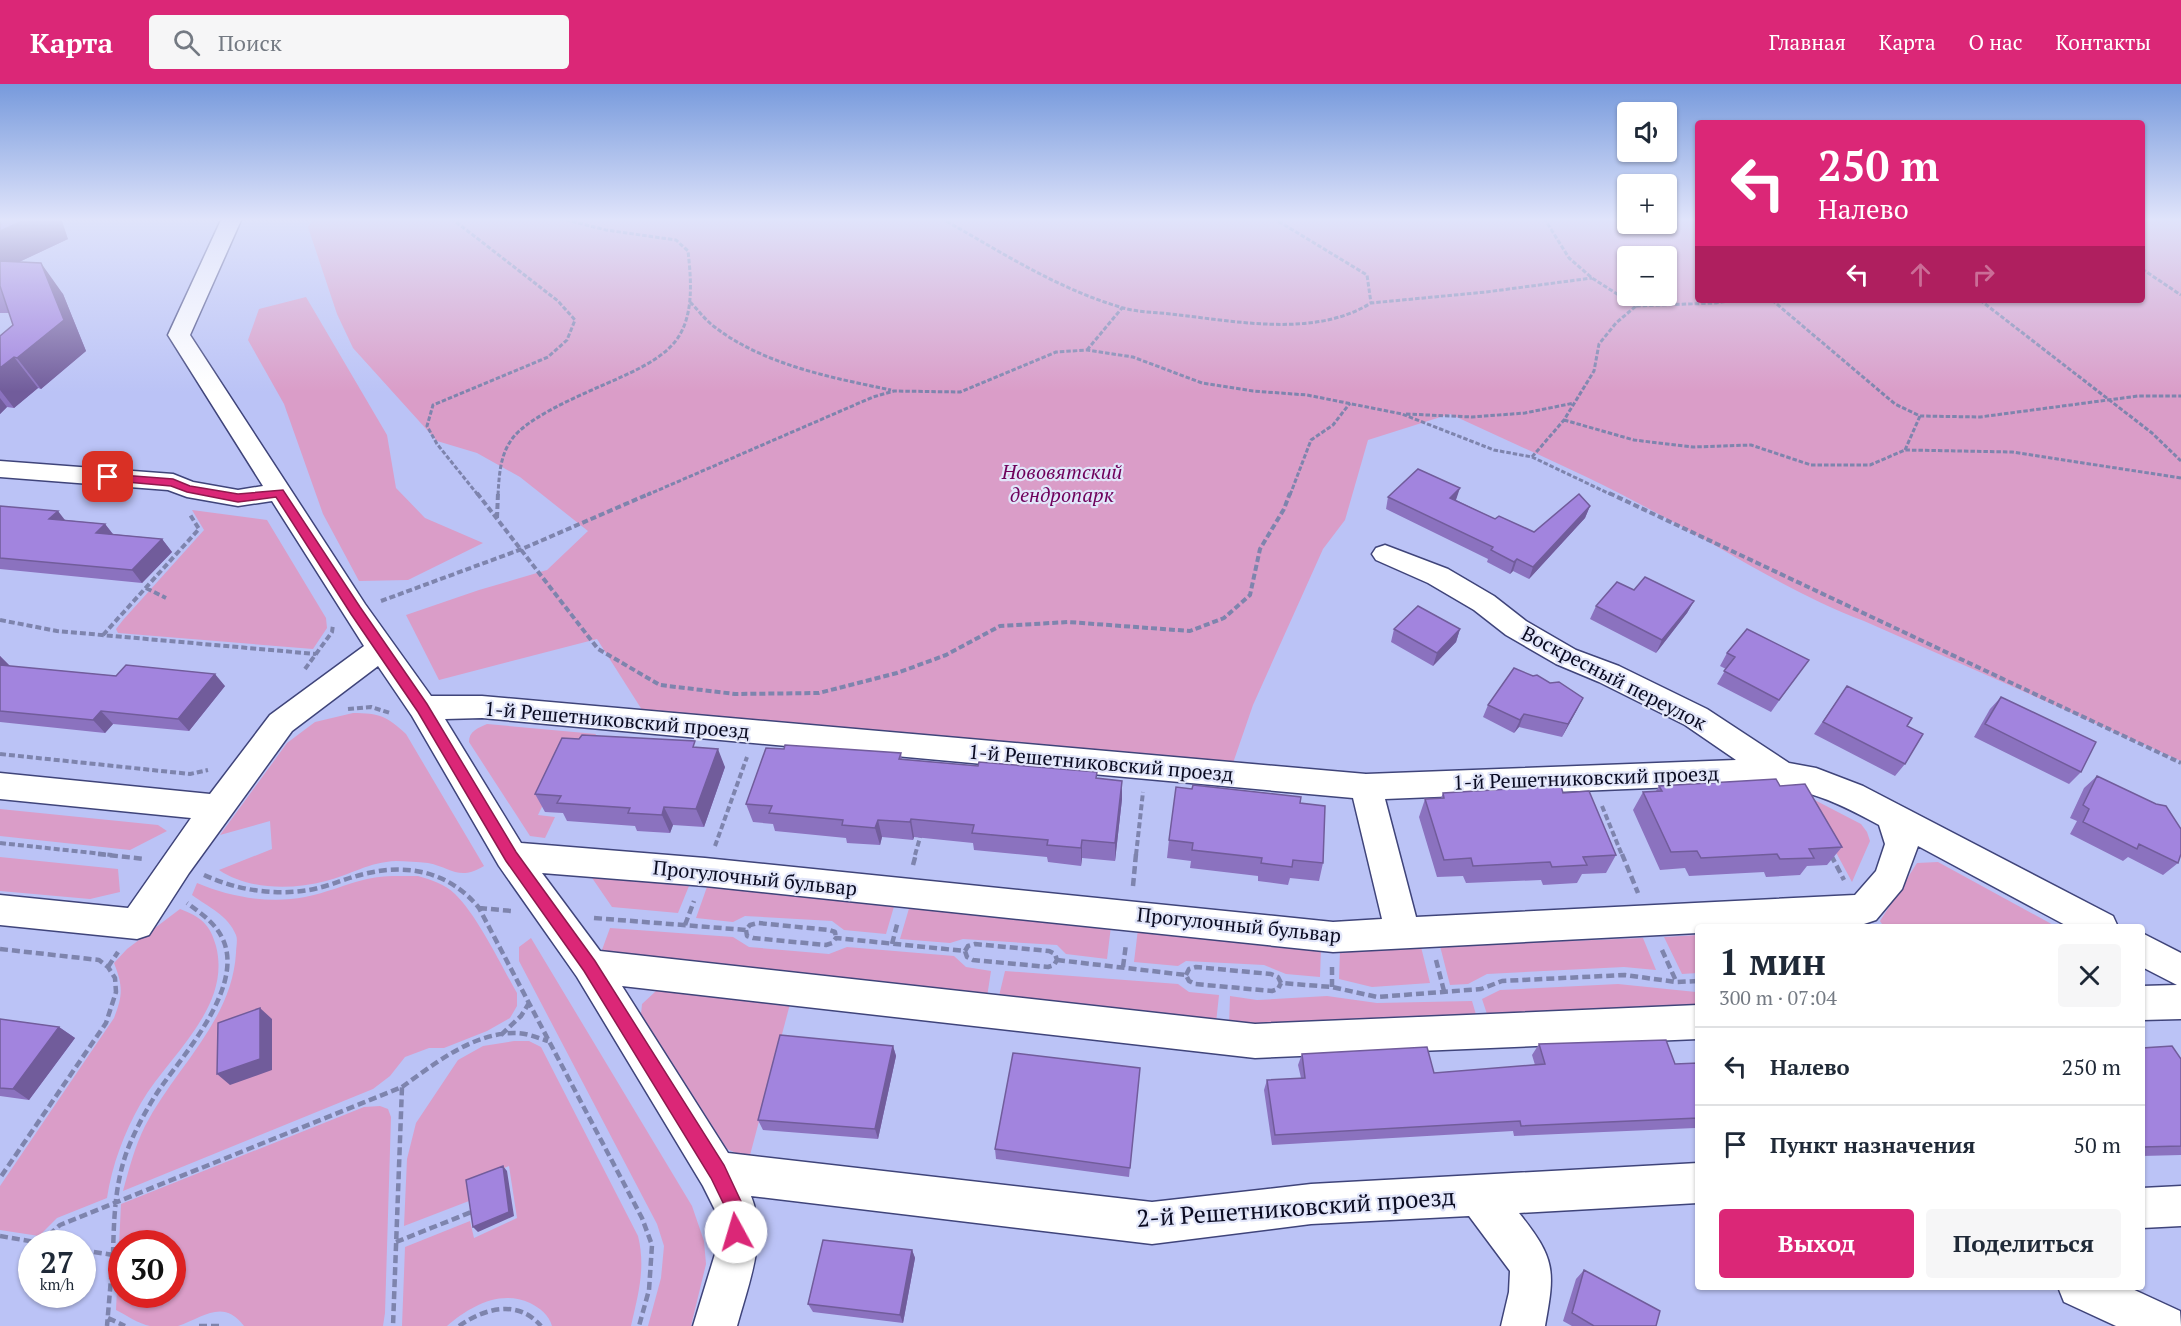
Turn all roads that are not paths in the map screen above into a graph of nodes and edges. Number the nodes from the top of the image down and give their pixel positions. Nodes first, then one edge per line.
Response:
1 (206, 276) edge
2 (0, 469) edge
3 (279, 492) junction
4 (1385, 554) dead end
5 (381, 648) junction
6 (408, 711) junction
7 (1781, 774) junction
8 (0, 786) edge
9 (1366, 787) junction
10 (217, 808) junction
11 (1893, 819) junction
12 (511, 856) junction
13 (0, 910) edge
14 (2095, 924) edge
15 (1403, 934) junction
16 (2145, 951) edge
17 (590, 966) junction
18 (2181, 971) edge
19 (2181, 1002) edge
20 (2145, 1003) edge
21 (1695, 1022) edge
22 (717, 1172) junction
23 (1695, 1183) edge
24 (1478, 1195) junction
25 (2181, 1206) edge
26 (2145, 1208) edge
27 (2086, 1290) edge
28 (715, 1326) edge
29 (1522, 1326) edge
30 (2165, 1326) edge

1 - 3 street
2 - 3 street
3 - 5 street
4 - 7 street, Воскресный переулок
5 - 6 street
5 - 10 street
6 - 9 street, 1-й Решетниковский проезд
6 - 12 street
7 - 9 street, 1-й Решетниковский проезд
7 - 11 street, Воскресный переулок
8 - 10 street
9 - 15 street
10 - 13 street
11 - 14 street, Воскресный переулок
11 - 15 street, Прогулочный бульвар
12 - 15 street, Прогулочный бульвар
12 - 17 street
16 - 18 street
17 - 21 street
17 - 22 street
19 - 20 street
22 - 24 street, 2-й Решетниковский проезд
22 - 28 street
23 - 24 street, 2-й Решетниковский проезд
24 - 29 street
25 - 26 street
27 - 30 street

